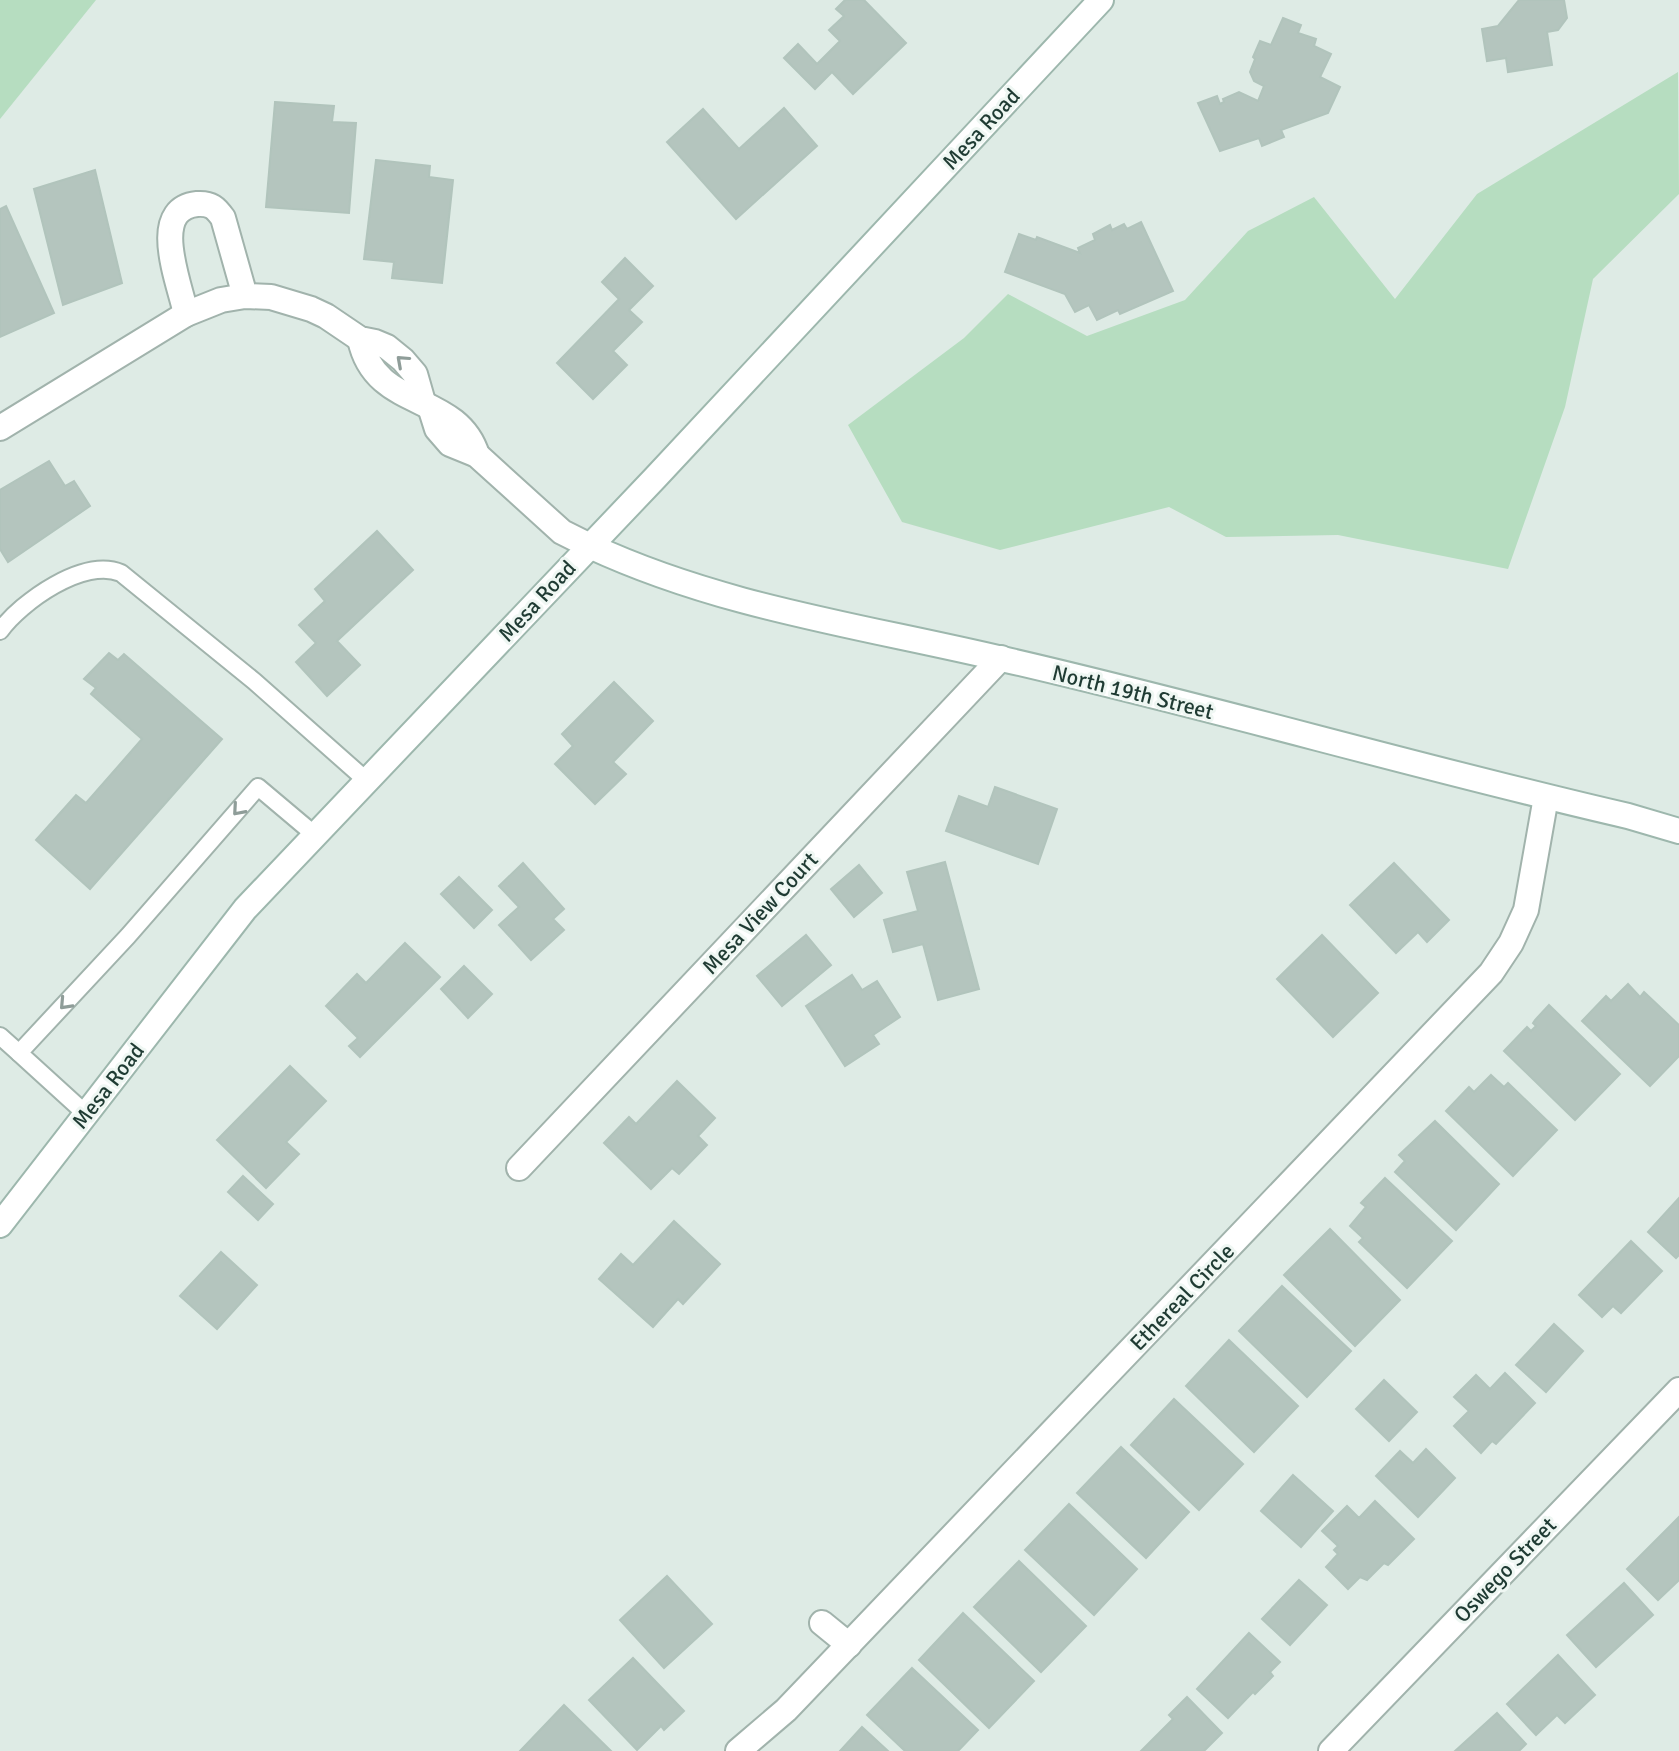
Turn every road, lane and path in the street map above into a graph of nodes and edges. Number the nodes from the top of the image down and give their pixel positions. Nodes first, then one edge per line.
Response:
1 (1101, 0) edge
2 (245, 296) junction
3 (186, 314) junction
4 (0, 428) edge
5 (590, 546) junction
6 (0, 631) edge
7 (1001, 658) junction
8 (367, 781) junction
9 (1546, 797) junction
10 (1679, 831) edge
11 (315, 835) junction
12 (0, 1036) edge
13 (19, 1053) junction
14 (86, 1114) junction
15 (519, 1168) dead end
16 (0, 1225) edge
17 (1679, 1390) edge
18 (822, 1623) dead end
19 (849, 1645) junction
20 (738, 1751) edge
21 (1331, 1751) edge

1 - 5 street, Mesa Road
2 - 3 street
2 - 3 street
2 - 5 street, North 19th Street
3 - 4 street
5 - 7 street, North 19th Street
5 - 8 street, Mesa Road
6 - 8 lane
7 - 9 street, North 19th Street
7 - 15 street, Mesa View Court
8 - 11 street, Mesa Road
9 - 10 street, North 19th Street
9 - 19 street, Ethereal Circle
11 -> 13 lane
11 - 14 street, Mesa Road
12 - 13 lane
13 - 14 lane
14 - 16 street, Mesa Road
17 - 21 street, Oswego Street
18 - 19 street
19 - 20 street, Ethereal Circle

